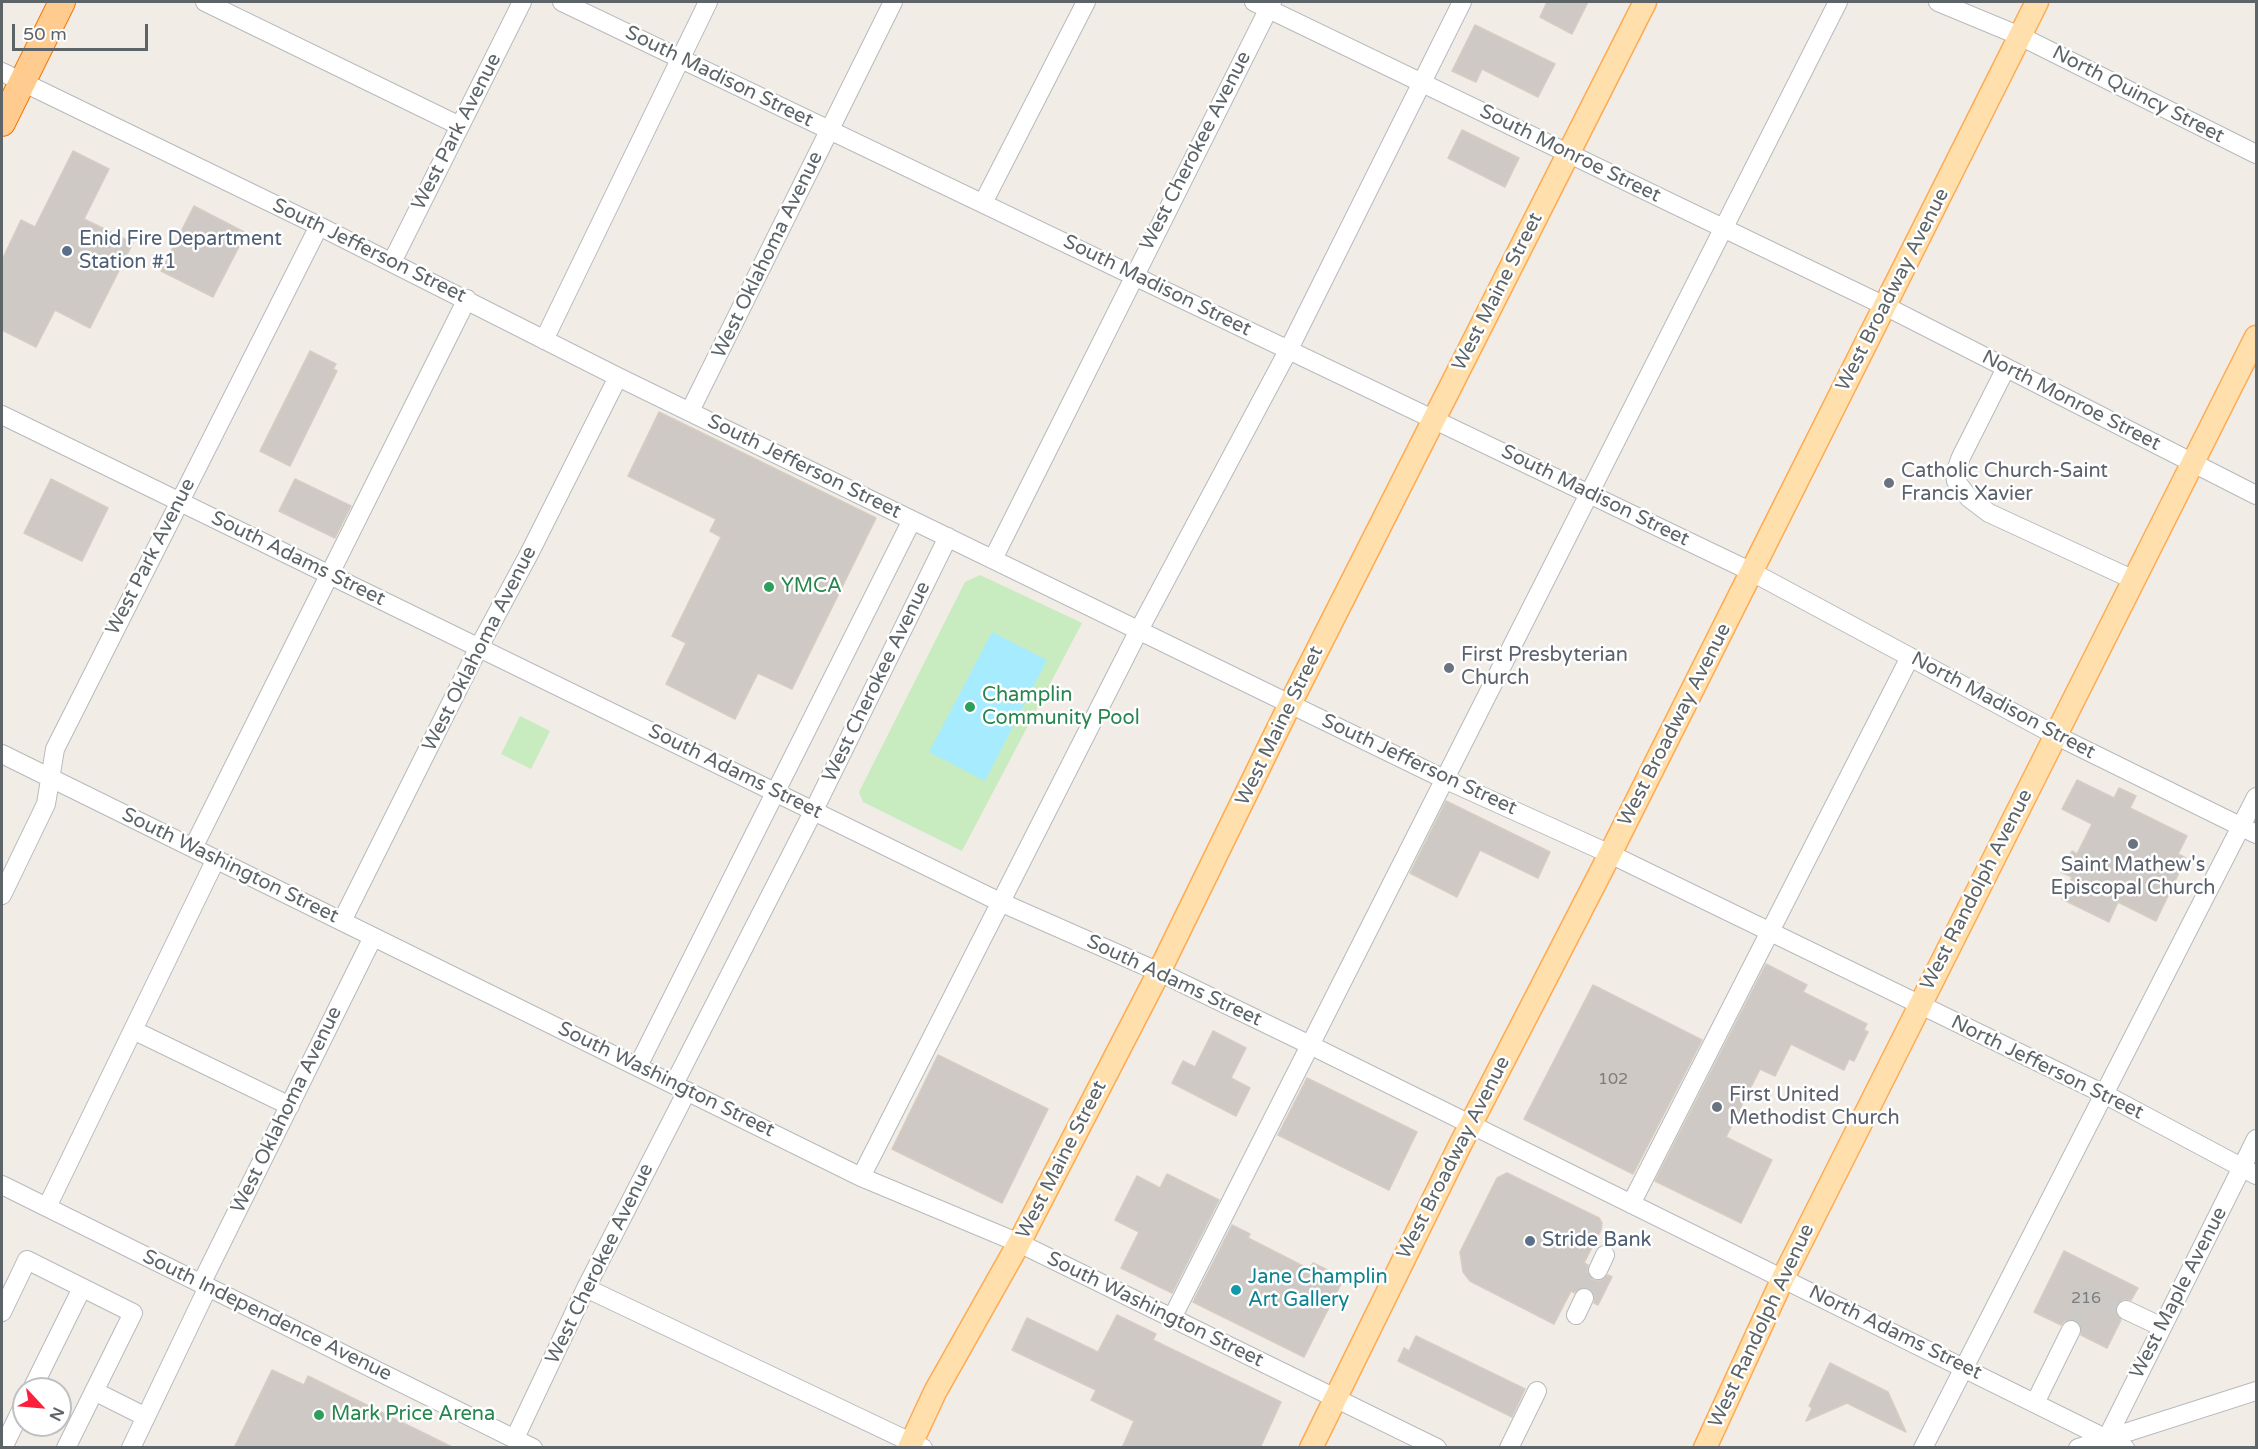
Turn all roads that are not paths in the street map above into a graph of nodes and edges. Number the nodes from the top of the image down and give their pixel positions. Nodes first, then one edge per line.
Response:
1 (62, 2) edge
2 (205, 2) edge
3 (522, 2) edge
4 (562, 2) edge
5 (708, 2) edge
6 (893, 2) edge
7 (1086, 2) edge
8 (1462, 2) edge
9 (1645, 2) edge
10 (1838, 2) edge
11 (1938, 2) edge
12 (2037, 2) edge
13 (1265, 4) edge
14 (2020, 36) junction
15 (680, 58) junction
16 (12, 77) edge
17 (1422, 82) junction
18 (2, 123) edge
19 (460, 126) junction
20 (830, 130) junction
21 (1569, 153) junction
22 (2256, 154) edge
23 (983, 203) junction
24 (319, 226) junction
25 (1724, 228) junction
26 (392, 262) junction
27 (1134, 275) junction
28 (467, 299) junction
29 (1885, 306) junction
30 (2256, 337) edge
31 (544, 340) junction
32 (1289, 349) junction
33 (2006, 368) junction
34 (618, 376) junction
35 (690, 411) junction
36 (2, 415) edge
37 (1434, 419) junction
38 (2193, 463) junction
39 (1589, 493) junction
40 (2256, 495) edge
41 (180, 501) junction
42 (912, 520) junction
43 (948, 537) junction
44 (993, 558) junction
45 (1752, 572) junction
46 (330, 574) junction
47 (2133, 580) junction
48 (1139, 630) junction
49 (479, 647) junction
50 (1910, 657) junction
51 (1290, 704) junction
52 (2055, 735) junction
53 (2, 754) edge
54 (50, 778) junction
55 (1444, 779) junction
56 (774, 791) junction
57 (2256, 797) edge
58 (814, 810) junction
59 (2249, 830) edge
60 (193, 848) junction
61 (1610, 854) junction
62 (216, 859) junction
63 (9, 862) edge
64 (2, 895) edge
65 (1000, 902) junction
66 (342, 921) junction
67 (1769, 933) junction
68 (373, 937) junction
69 (1159, 972) junction
70 (1918, 1005) junction
71 (133, 1030) junction
72 (1310, 1045) junction
73 (638, 1066) junction
74 (681, 1087) junction
75 (2104, 1094) junction
76 (290, 1106) junction
77 (1470, 1124) junction
78 (2256, 1139) edge
79 (2249, 1171) edge
80 (861, 1177) junction
81 (2, 1185) edge
82 (1631, 1204) junction
83 (47, 1207) junction
84 (1019, 1243) junction
85 (1782, 1278) junction
86 (205, 1286) junction
87 (82, 1287) junction
88 (586, 1288) junction
89 (1584, 1298) tunnel mouth
90 (2126, 1310) tunnel mouth
91 (2, 1312) edge
92 (1576, 1315) dead end
93 (1172, 1318) junction
94 (2162, 1327) junction
95 (2071, 1330) tunnel mouth
96 (1965, 1368) junction
97 (38, 1377) edge
98 (94, 1391) junction
99 (1538, 1391) dead end
100 (2256, 1391) edge
101 (1334, 1399) junction
102 (2035, 1403) junction
103 (146, 1417) junction
104 (12, 1429) edge
105 (515, 1438) junction
106 (2104, 1443) edge
107 (915, 1446) edge
108 (132, 1447) edge
109 (3, 1448) edge
110 (66, 1448) edge
111 (533, 1448) edge
112 (1311, 1448) edge
113 (1437, 1448) edge
114 (1509, 1448) edge
115 (1705, 1448) edge
116 (1923, 1448) edge
117 (2078, 1448) edge
118 (2125, 1448) edge

1 - 16 highway
2 - 19 street
3 - 19 street, West Park Avenue
4 - 15 street, South Madison Street
5 - 15 street
6 - 20 street, West Oklahoma Avenue
7 - 23 street
8 - 17 street
9 - 21 main road, West Maine Street
10 - 25 street
11 - 14 street, North Quincy Street
12 - 14 main road, West Broadway Avenue
13 - 17 street, South Monroe Street
13 - 27 street, West Cherokee Avenue
14 - 22 street, North Quincy Street
14 - 29 main road, West Broadway Avenue
15 - 20 street, South Madison Street
15 - 31 street
16 - 18 highway
16 - 24 street, South Jefferson Street
17 - 21 street, South Monroe Street
17 - 32 street
19 - 26 street, West Park Avenue
20 - 23 street, South Madison Street
20 - 35 street, West Oklahoma Avenue
21 - 25 street, South Monroe Street
21 - 37 main road, West Maine Street
23 - 27 street, South Madison Street
24 - 26 street, South Jefferson Street
24 - 41 street, West Park Avenue
25 - 29 street, South Monroe Street
25 - 39 street
26 - 28 street, South Jefferson Street
27 - 32 street, South Madison Street
27 - 44 street, West Cherokee Avenue
28 - 31 street, South Jefferson Street
28 - 46 street
29 - 33 street, North Monroe Street
29 - 45 main road, West Broadway Avenue
30 - 38 main road, West Randolph Avenue
31 - 34 street, South Jefferson Street
32 - 37 street, South Madison Street
32 - 48 street
33 - 38 street, North Monroe Street
33 - 47 street
34 - 35 street, South Jefferson Street
34 - 49 street, West Oklahoma Avenue
35 - 42 street, South Jefferson Street
36 - 41 street, South Adams Street
37 - 39 street, South Madison Street
37 - 51 main road, West Maine Street
38 - 40 street, North Monroe Street
38 - 47 main road, West Randolph Avenue
39 - 45 street, South Madison Street
39 - 55 street
41 - 46 street, South Adams Street
41 - 54 street, West Park Avenue
42 - 43 street, South Jefferson Street
42 - 56 street
43 - 44 street, South Jefferson Street
43 - 58 street, West Cherokee Avenue
44 - 48 street, South Jefferson Street
45 - 50 street, North Madison Street
45 - 61 main road, West Broadway Avenue
46 - 49 street, South Adams Street
46 - 60 street
47 - 52 main road, West Randolph Avenue
48 - 51 street, South Jefferson Street
48 - 65 street
49 - 56 street, South Adams Street
49 - 66 street, West Oklahoma Avenue
50 - 52 street, North Madison Street
50 - 67 street
51 - 55 street, South Jefferson Street
51 - 69 main road, West Maine Street
52 - 59 street, North Madison Street
52 - 70 main road, West Randolph Avenue
53 - 54 street, South Washington Street
54 - 60 street, South Washington Street
54 - 63 street, West Park Avenue
55 - 61 street, South Jefferson Street
55 - 72 street
56 - 58 street, South Adams Street
56 - 73 street
57 - 59 street
58 - 65 street, South Adams Street
58 - 74 street, West Cherokee Avenue
59 - 75 street
60 - 62 street, South Washington Street
61 - 67 street, North Jefferson Street
61 - 77 main road, West Broadway Avenue
62 - 66 street, South Washington Street
62 - 71 street
63 - 64 street, West Park Avenue
65 - 69 street, South Adams Street
65 - 80 street
66 - 68 street, South Washington Street
67 - 70 street, North Jefferson Street
67 - 82 street
68 - 73 street, South Washington Street
68 - 76 street, West Oklahoma Avenue
69 - 72 street, South Adams Street
69 - 84 main road, West Maine Street
70 - 75 street, North Jefferson Street
70 - 85 main road, West Randolph Avenue
71 - 76 street
71 - 83 street
72 - 77 street, South Adams Street
72 - 93 street
73 - 74 street, South Washington Street
74 - 80 street, South Washington Street
74 - 88 street, West Cherokee Avenue
75 - 79 street, North Jefferson Street
75 - 96 street
76 - 86 street, West Oklahoma Avenue
77 - 82 street, North Adams Street
77 - 101 main road, West Broadway Avenue
78 - 79 street, West Maple Avenue
79 - 94 street, West Maple Avenue
80 - 84 street, South Washington Street
81 - 83 street, South Independence Avenue
82 - 85 street, North Adams Street
83 - 86 street, South Independence Avenue
84 - 93 street, South Washington Street
84 - 107 main road, West Maine Street
85 - 96 street, North Adams Street
85 - 115 main road, West Randolph Avenue
86 - 103 street, West Oklahoma Avenue
86 - 105 street, South Independence Avenue
87 - 91 street
87 - 97 street
87 - 98 street
88 - 105 street, West Cherokee Avenue
88 - 107 street
89 - 92 street
90 - 94 street
93 - 101 street, South Washington Street
94 - 106 street, West Maple Avenue
95 - 102 street
96 - 102 street, North Adams Street
96 - 116 street
98 - 103 street
98 - 110 street
99 - 114 street
100 - 106 street
101 - 112 main road, West Broadway Avenue
101 - 113 street, South Washington Street
102 - 106 street, North Adams Street
103 - 108 street, West Oklahoma Avenue
104 - 109 street
105 - 111 street, South Independence Avenue
106 - 117 street
106 - 118 street, North Adams Street

